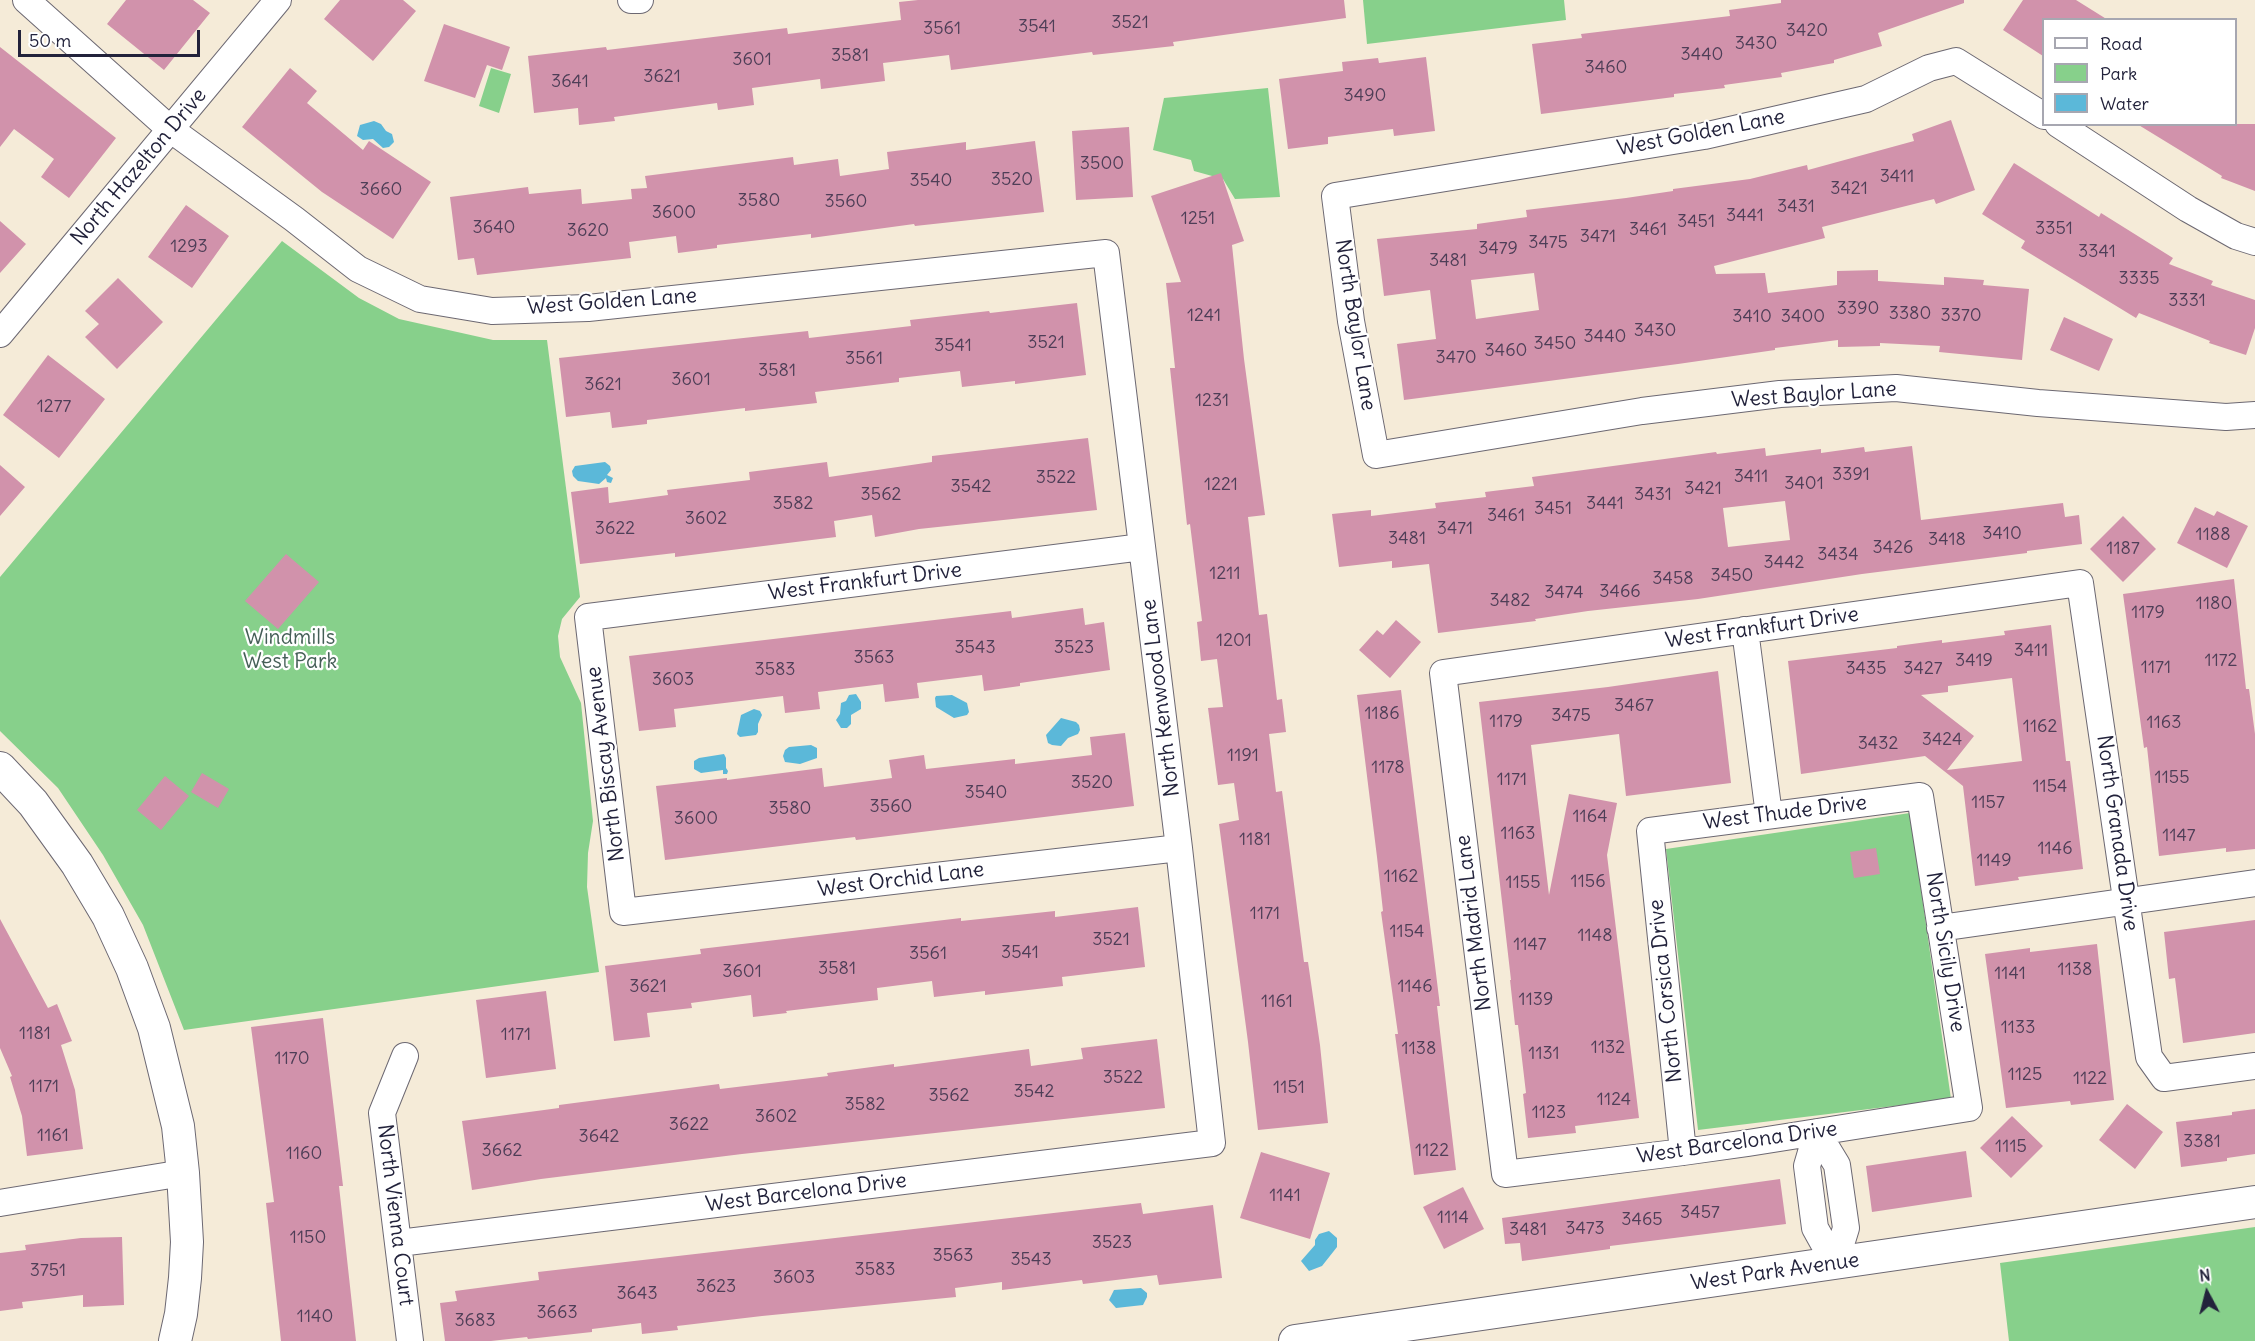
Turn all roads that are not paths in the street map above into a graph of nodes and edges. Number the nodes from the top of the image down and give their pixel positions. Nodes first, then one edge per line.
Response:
1 (26, 0) edge
2 (278, 0) edge
3 (632, 0) edge
4 (640, 0) edge
5 (2042, 115) edge
6 (2061, 126) edge
7 (170, 129) junction
8 (1335, 196) joint
9 (2255, 242) edge
10 (1106, 253) joint
11 (0, 334) edge
12 (2255, 415) edge
13 (1376, 455) joint
14 (1142, 547) junction
15 (2080, 583) joint
16 (588, 616) joint
17 (1745, 630) junction
18 (1443, 673) joint
19 (0, 768) edge
20 (1920, 796) joint
21 (1769, 815) junction
22 (1650, 831) joint
23 (1179, 848) junction
24 (2255, 883) edge
25 (2127, 902) junction
26 (623, 912) joint
27 (1940, 928) junction
28 (405, 1056) dead end
29 (2255, 1066) edge
30 (1970, 1108) joint
31 (1817, 1132) junction
32 (1212, 1143) joint
33 (1683, 1152) junction
34 (183, 1173) junction
35 (1505, 1174) joint
36 (2255, 1202) edge
37 (0, 1203) edge
38 (399, 1243) junction
39 (1835, 1264) junction
40 (1419, 1332) edge
41 (175, 1341) edge
42 (410, 1341) edge
43 (1295, 1341) edge

1 - 7 street, West Golden Lane
2 - 7 street, North Hazelton Drive
3 - 4 street
5 - 8 street, West Golden Lane
6 - 9 street
7 - 10 street, West Golden Lane
7 - 11 street, North Hazelton Drive
8 - 13 street, North Baylor Lane
10 - 14 street, North Kenwood Lane
12 - 13 street, West Baylor Lane
14 - 16 street, West Frankfurt Drive
14 - 23 street, North Kenwood Lane
15 - 17 street, West Frankfurt Drive
15 - 25 street, North Granada Drive
16 - 26 street, North Biscay Avenue
17 - 18 street, West Frankfurt Drive
17 - 21 street
18 - 35 street, North Madrid Lane
19 - 34 street
20 - 21 street, West Thude Drive
20 - 27 street, North Sicily Drive
21 - 22 street, West Thude Drive
22 - 33 street, North Corsica Drive
23 - 26 street, West Orchid Lane
23 - 32 street, North Kenwood Lane
24 - 25 street
25 - 27 street
25 - 29 street, North Granada Drive
27 - 30 street, North Sicily Drive
28 - 38 street, North Vienna Court
30 - 31 street, West Barcelona Drive
31 - 33 street, West Barcelona Drive
31 - 39 street
32 - 38 street, West Barcelona Drive
33 - 35 street, West Barcelona Drive
34 - 37 street
34 - 41 street
36 - 39 street, West Park Avenue
38 - 42 street, North Vienna Court
39 - 40 street, West Park Avenue
40 - 43 street, West Park Avenue

